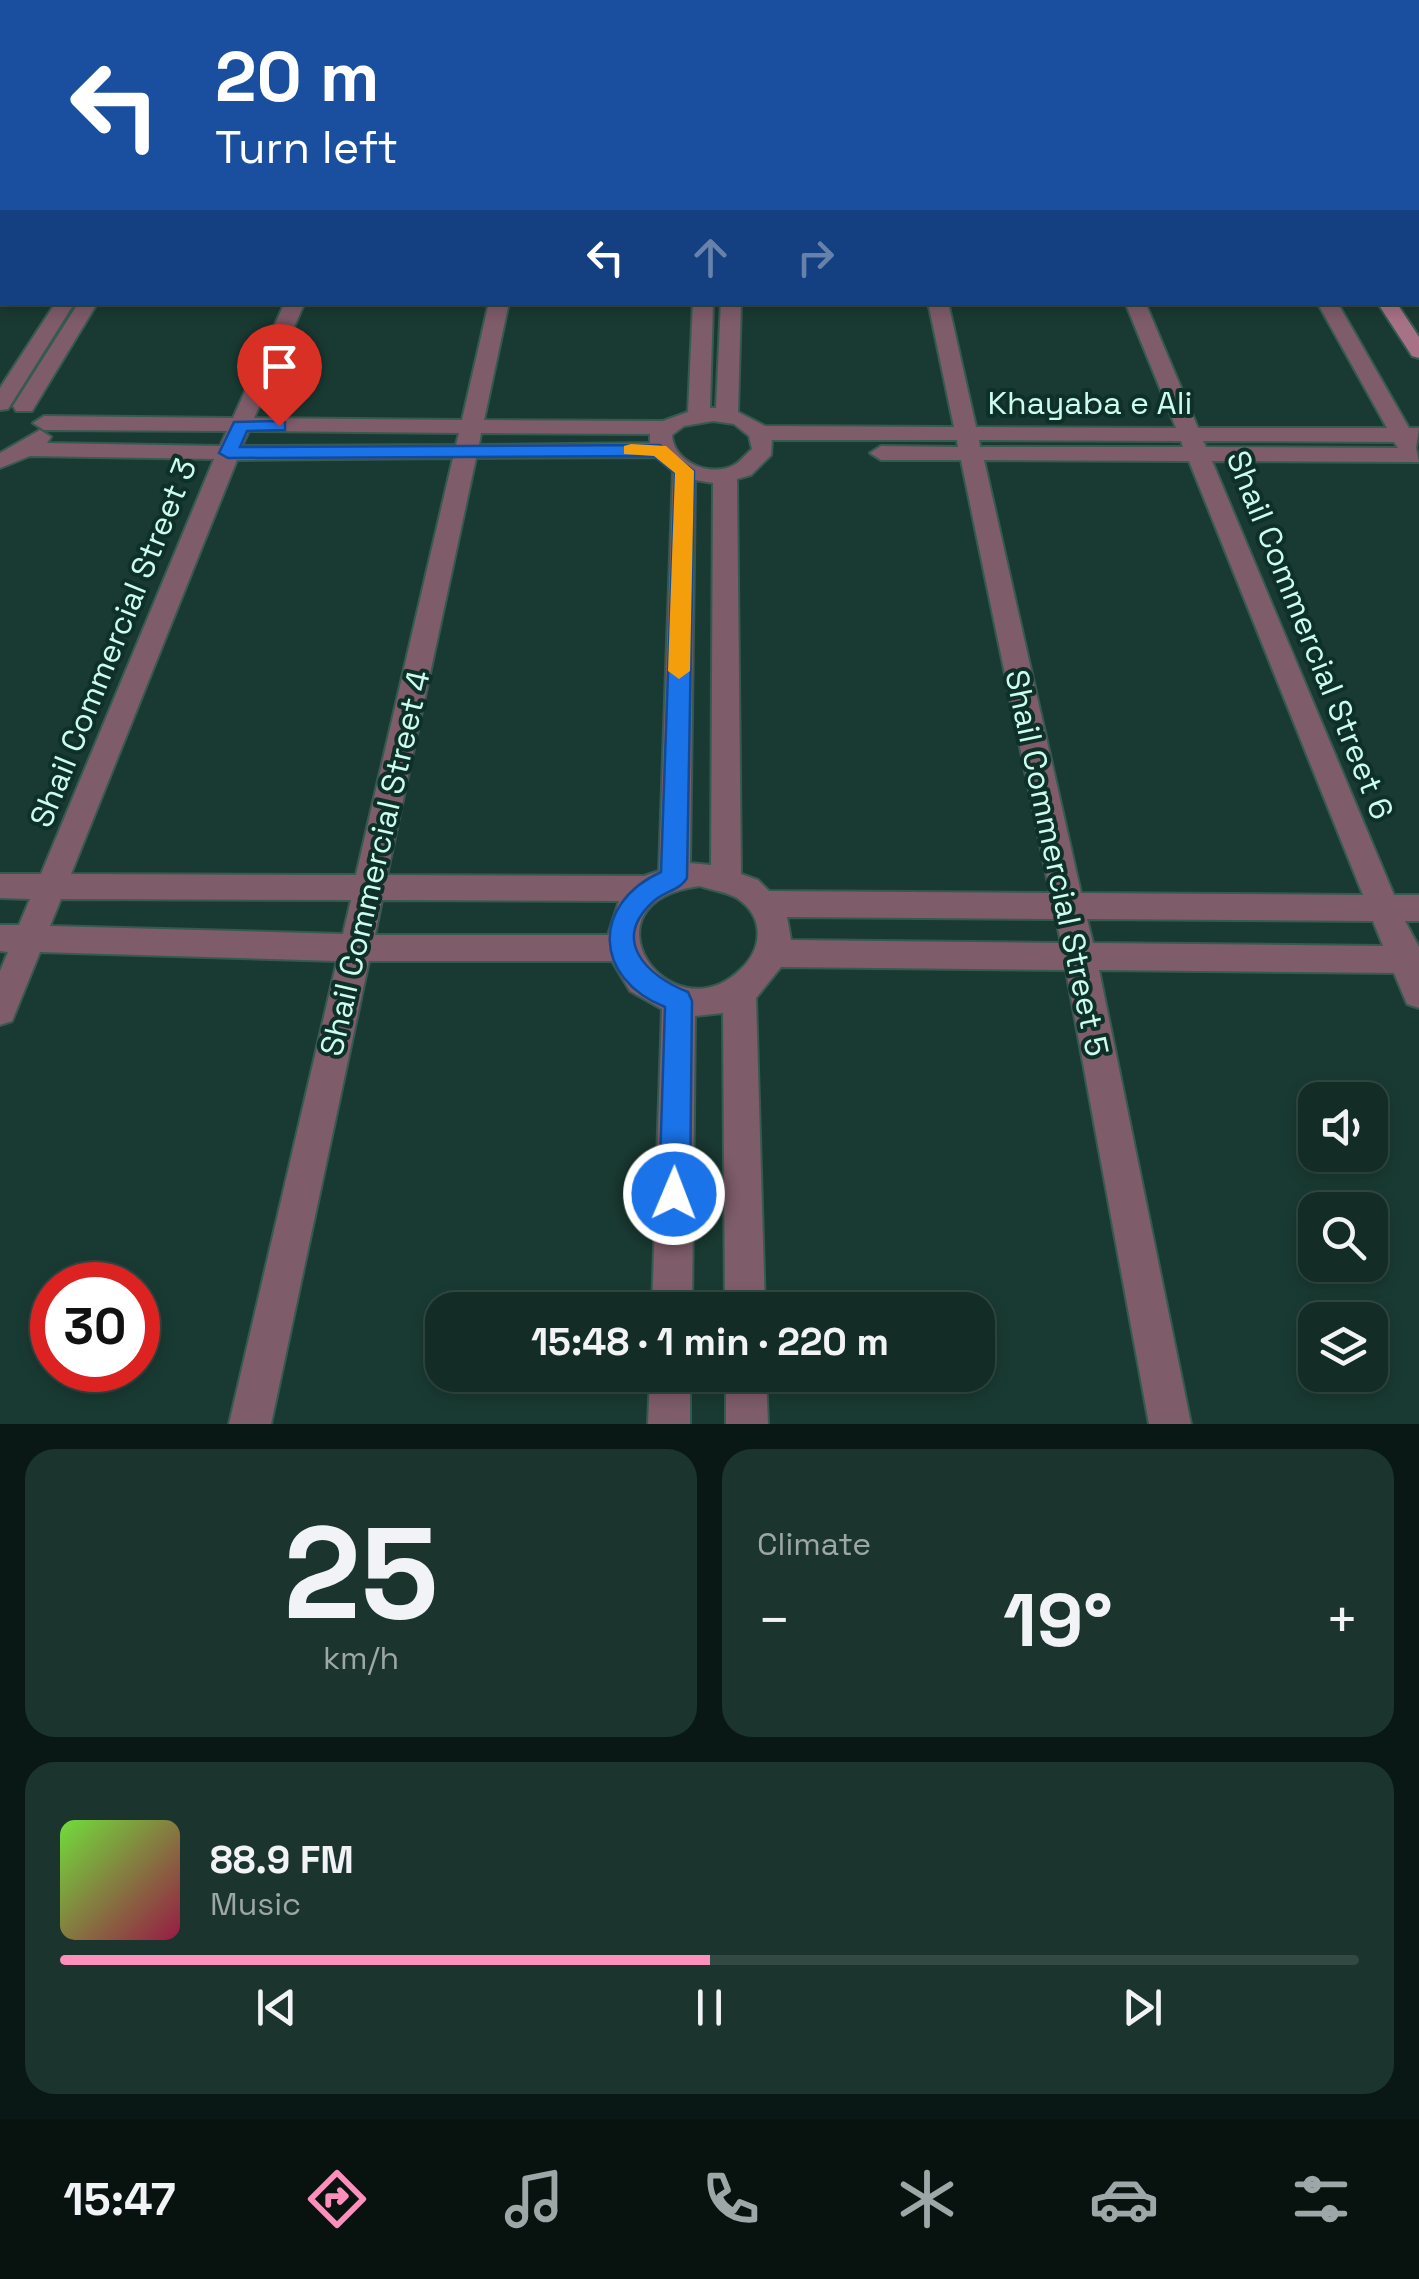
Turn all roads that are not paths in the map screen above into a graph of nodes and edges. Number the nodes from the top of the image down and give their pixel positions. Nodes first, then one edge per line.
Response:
1 (64, 305) edge
2 (88, 305) edge
3 (295, 305) edge
4 (498, 305) edge
5 (703, 305) edge
6 (731, 305) edge
7 (939, 305) edge
8 (1136, 305) edge
9 (1328, 305) edge
10 (1388, 305) edge
11 (1419, 352) edge
12 (0, 404) edge
13 (24, 406) junction
14 (698, 414) junction
15 (727, 415) junction
16 (44, 424) junction
17 (240, 426) junction
18 (471, 438) junction
19 (663, 439) junction
20 (761, 442) junction
21 (968, 445) junction
22 (1196, 447) junction
23 (27, 448) junction
24 (1414, 449) edge
25 (228, 453) junction
26 (0, 461) edge
27 (684, 471) junction
28 (725, 474) junction
29 (726, 878) junction
30 (662, 883) junction
31 (0, 886) edge
32 (52, 886) junction
33 (368, 888) junction
34 (764, 904) junction
35 (1068, 906) junction
36 (1384, 908) junction
37 (1419, 908) edge
38 (16, 938) edge
39 (356, 948) junction
40 (622, 948) junction
41 (774, 953) junction
42 (1080, 958) junction
43 (1412, 960) edge
44 (739, 993) junction
45 (1419, 994) edge
46 (679, 1001) junction
47 (0, 1012) edge
48 (672, 1292) edge
49 (745, 1292) edge
50 (670, 1392) edge
51 (746, 1392) edge
52 (250, 1424) edge
53 (669, 1424) edge
54 (747, 1424) edge
55 (1170, 1424) edge

1 - 12 street
2 - 13 street
3 - 17 street, Shail Commercial Street 3
4 - 18 street, Shail Commercial Street 4
5 - 14 street
6 - 15 street
7 - 21 street, Shail Commercial Street 5
8 - 22 street, Shail Commercial Street 6
9 - 24 street
10 - 11 main road
12 - 13 street
13 - 16 street
14 - 15 street
14 - 19 street
15 - 20 street
16 - 17 street
16 - 23 street
17 - 18 street
17 - 25 street, Shail Commercial Street 3
18 - 19 street
18 - 25 street
18 - 33 street, Shail Commercial Street 4
19 - 27 street
20 - 21 street, Khayaba e Ali
20 - 28 street
21 - 22 street, Khayaba e Ali
21 - 35 street, Shail Commercial Street 5
22 - 24 street, Khayaba e Ali
22 - 36 street, Shail Commercial Street 6
23 - 25 street
23 - 26 street
25 - 32 street, Shail Commercial Street 3
27 - 28 street
27 - 30 street
28 - 29 street
29 - 30 street
29 - 34 street
30 - 33 street
30 - 40 street
31 - 32 street
32 - 33 street
32 - 38 street, Shail Commercial Street 3
33 - 39 street, Shail Commercial Street 4
34 - 35 street
34 - 41 street
35 - 36 street
35 - 42 street, Shail Commercial Street 5
36 - 37 street
36 - 43 street, Shail Commercial Street 6
38 - 39 street
38 - 47 street, Shail Commercial Street 3
39 - 40 street
39 - 52 street, Shail Commercial Street 4
40 - 46 street
41 - 42 street
41 - 44 street
42 - 43 street
42 - 55 street, Shail Commercial Street 5
43 - 45 street, Shail Commercial Street 6
44 - 46 street
44 - 49 street
46 - 48 street
50 - 53 street
51 - 54 street

